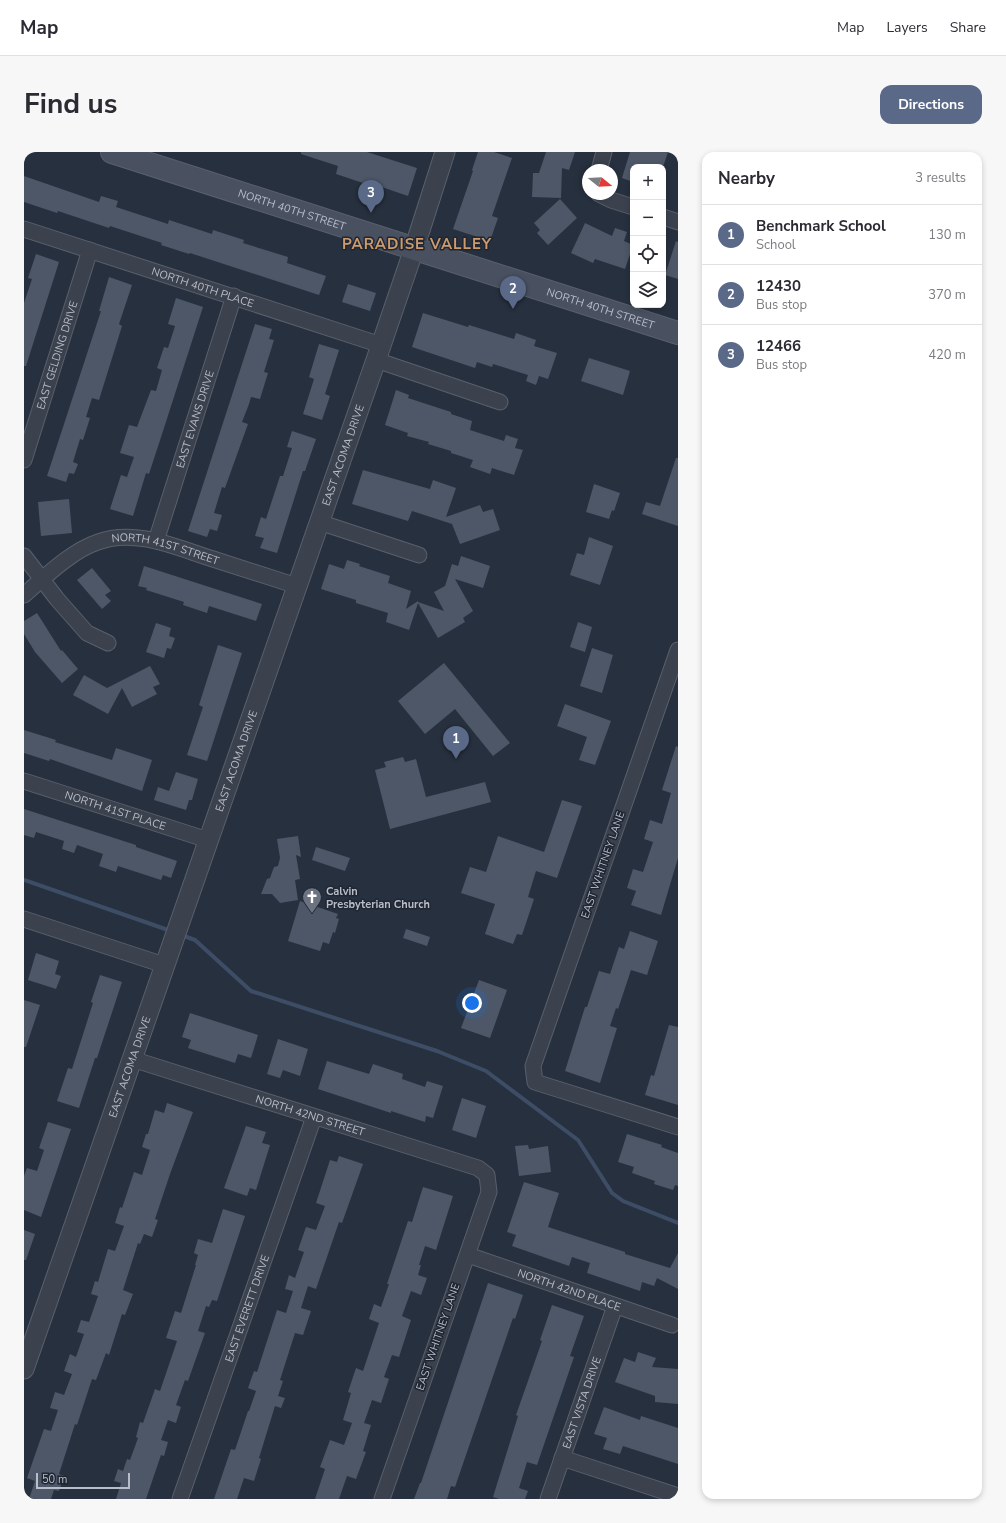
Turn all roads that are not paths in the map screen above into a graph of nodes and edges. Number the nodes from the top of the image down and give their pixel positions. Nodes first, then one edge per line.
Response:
1 (112, 152) edge
2 (445, 152) edge
3 (604, 152) edge
4 (601, 164) edge
5 (611, 200) edge
6 (630, 206) edge
7 (666, 218) edge
8 (678, 222) edge
9 (24, 229) edge
10 (414, 248) junction
11 (90, 250) junction
12 (234, 296) junction
13 (632, 311) edge
14 (678, 332) edge
15 (378, 353) junction
16 (500, 402) dead end
17 (24, 460) edge
18 (319, 522) junction
19 (156, 541) junction
20 (419, 555) dead end
21 (24, 556) edge
22 (42, 579) junction
23 (297, 586) junction
24 (24, 595) edge
25 (108, 642) dead end
26 (678, 650) edge
27 (24, 781) edge
28 (208, 840) junction
29 (24, 919) edge
30 (166, 959) junction
31 (132, 1059) junction
32 (314, 1117) junction
33 (678, 1127) edge
34 (487, 1175) joint
35 (468, 1254) junction
36 (615, 1306) junction
37 (672, 1325) dead end
38 (24, 1369) edge
39 (562, 1458) junction
40 (678, 1496) edge
41 (180, 1499) edge
42 (382, 1499) edge
43 (548, 1499) edge

1 - 10 main road, NORTH 40TH STREET
2 - 10 street, EAST ACOMA DRIVE
3 - 4 street
5 - 6 street
7 - 8 street
9 - 11 street, NORTH 40TH PLACE
10 - 13 main road, NORTH 40TH STREET
10 - 15 street, EAST ACOMA DRIVE
11 - 12 street, NORTH 40TH PLACE
11 - 17 street, EAST GELDING DRIVE
12 - 15 street, NORTH 40TH PLACE
12 - 19 street, EAST EVANS DRIVE
13 - 14 main road, NORTH 40TH STREET
15 - 16 street, NORTH 40TH PLACE
15 - 18 street, EAST ACOMA DRIVE
18 - 20 street
18 - 23 street, EAST ACOMA DRIVE
19 - 22 street, NORTH 41ST STREET
19 - 23 street, NORTH 41ST STREET
21 - 22 street
22 - 24 street
22 - 25 street
23 - 28 street, EAST ACOMA DRIVE
26 - 33 street, EAST WHITNEY LANE
27 - 28 street, NORTH 41ST PLACE
28 - 30 street, EAST ACOMA DRIVE
29 - 30 street
30 - 31 street, EAST ACOMA DRIVE
31 - 32 street, NORTH 42ND STREET
31 - 38 street, EAST ACOMA DRIVE
32 - 34 street, NORTH 42ND STREET
32 - 41 street, EAST EVERETT DRIVE
34 - 35 street, EAST WHITNEY LANE
35 - 36 street, NORTH 42ND PLACE
35 - 42 street, EAST WHITNEY LANE
36 - 37 street, NORTH 42ND PLACE
36 - 39 street, EAST VISTA DRIVE
39 - 40 street
39 - 43 street, EAST VISTA DRIVE

